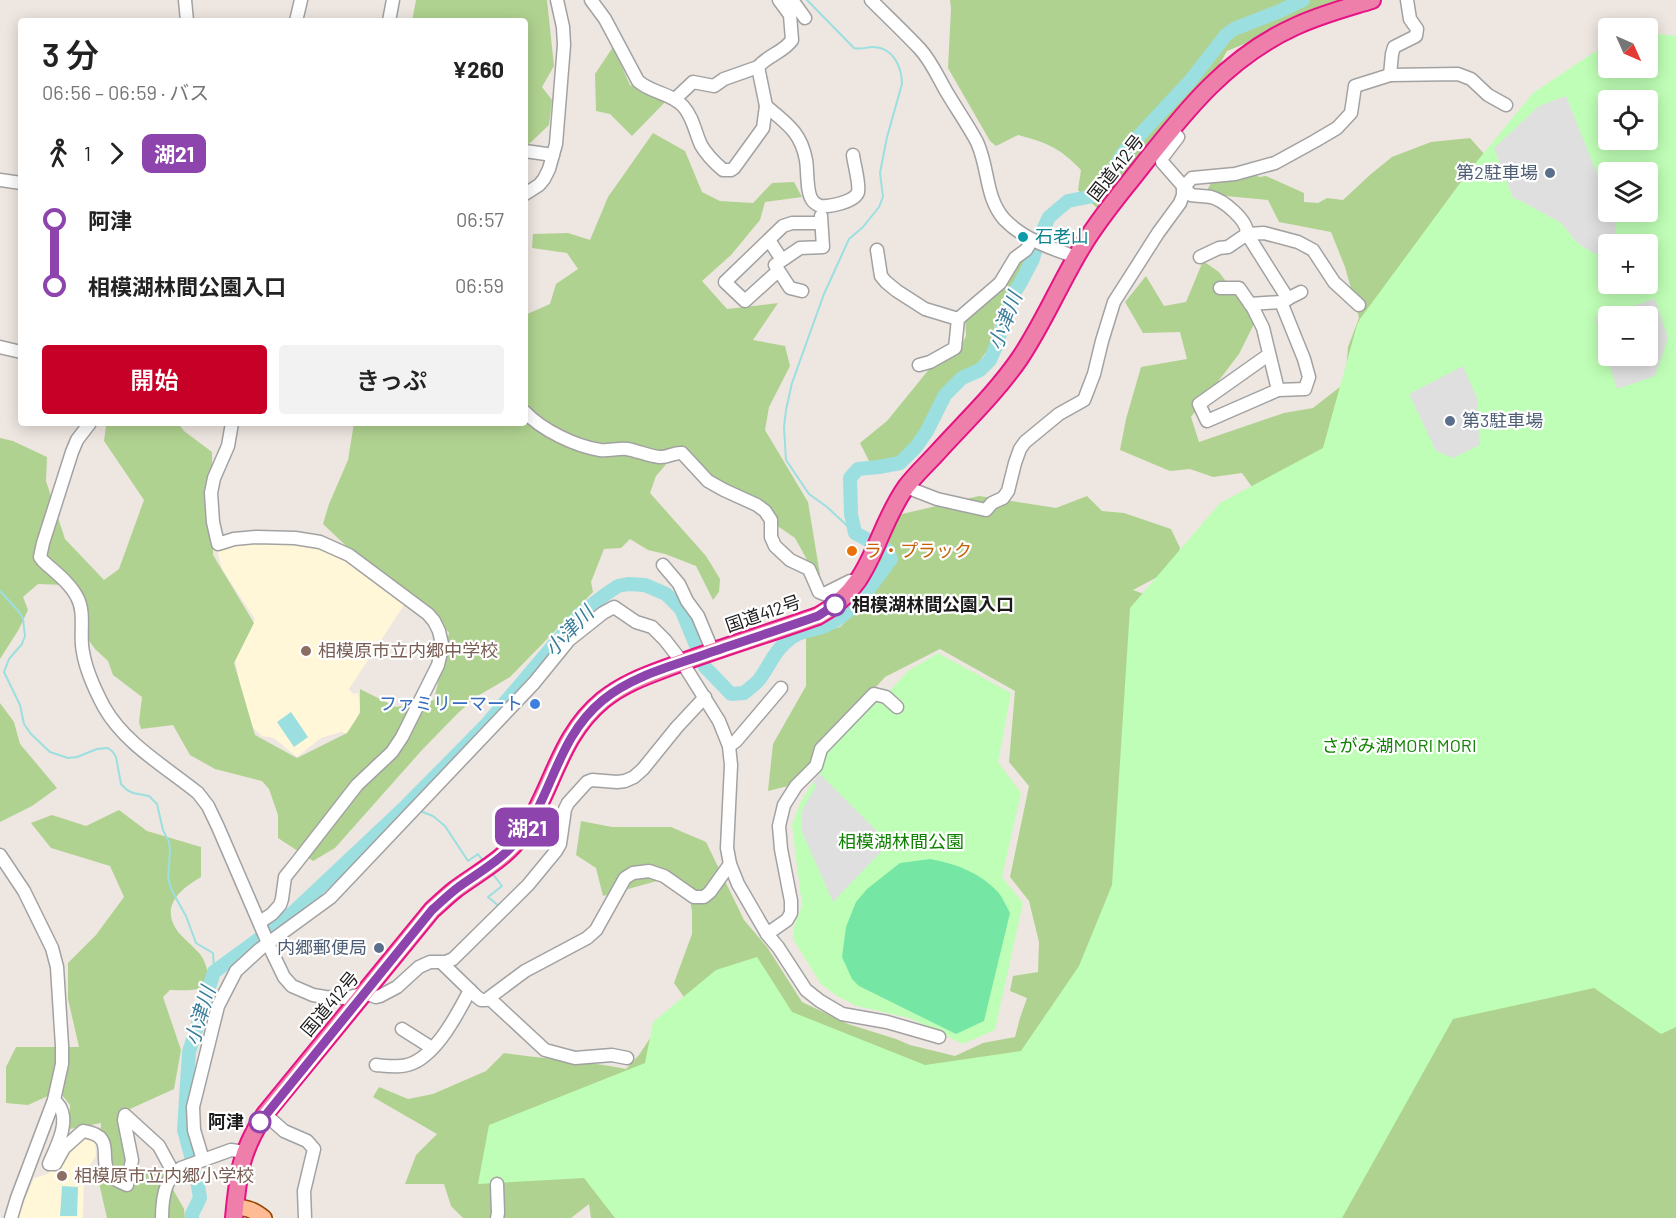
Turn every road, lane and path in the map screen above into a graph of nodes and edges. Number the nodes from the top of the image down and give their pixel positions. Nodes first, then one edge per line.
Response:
1 (185, 0) edge
2 (301, 0) edge
3 (393, 0) edge
4 (557, 0) edge
5 (591, 0) edge
6 (779, 0) edge
7 (792, 0) edge
8 (871, 0) edge
9 (1372, 0) edge
10 (1407, 0) edge
11 (187, 18) edge
12 (297, 18) edge
13 (390, 18) edge
14 (805, 18) dead end
15 (758, 66) junction
16 (1390, 75) junction
17 (675, 99) junction
18 (1506, 105) dead end
19 (766, 106) junction
20 (1171, 129) junction
21 (528, 151) edge
22 (553, 155) junction
23 (853, 155) dead end
24 (0, 180) edge
25 (18, 183) edge
26 (1183, 188) junction
27 (528, 192) edge
28 (820, 206) junction
29 (821, 223) junction
30 (1247, 234) junction
31 (769, 240) junction
32 (1033, 241) junction
33 (877, 250) dead end
34 (1076, 257) junction
35 (1200, 257) dead end
36 (780, 265) junction
37 (1220, 288) dead end
38 (802, 291) dead end
39 (1301, 291) dead end
40 (1284, 301) junction
41 (1250, 304) junction
42 (1359, 305) dead end
43 (958, 319) junction
44 (0, 347) edge
45 (18, 351) edge
46 (1269, 357) junction
47 (920, 365) dead end
48 (1278, 390) junction
49 (528, 414) edge
50 (88, 426) edge
51 (231, 426) edge
52 (906, 487) junction
53 (663, 565) dead end
54 (859, 581) junction
55 (700, 656) junction
56 (781, 688) dead end
57 (705, 697) junction
58 (897, 707) dead end
59 (729, 746) junction
60 (0, 855) edge
61 (730, 864) junction
62 (260, 922) junction
63 (767, 934) junction
64 (268, 944) junction
65 (442, 963) junction
66 (470, 990) junction
67 (365, 993) junction
68 (490, 999) junction
69 (402, 1029) dead end
70 (939, 1037) dead end
71 (432, 1048) junction
72 (627, 1058) dead end
73 (376, 1065) dead end
74 (54, 1100) junction
75 (265, 1114) junction
76 (244, 1152) junction
77 (197, 1162) junction
78 (173, 1172) junction
79 (497, 1184) dead end
80 (235, 1212) edge
81 (11, 1218) edge
82 (162, 1218) edge
83 (264, 1218) edge
84 (305, 1218) edge
85 (497, 1218) edge

1 - 11 street
2 - 12 street
3 - 13 street
4 - 22 street
5 - 17 street
6 - 15 street
7 - 14 street
8 - 32 street
9 - 20 highway, 国道412号
10 - 16 street
15 - 17 street
15 - 19 street
16 - 18 street
16 - 26 street
17 - 19 street
19 - 28 street
20 - 26 street
20 - 34 highway, 国道412号
21 - 22 street
22 - 27 street
23 - 28 street
24 - 25 street
26 - 30 street
26 - 52 street
28 - 29 street
29 - 31 street
29 - 36 street
30 - 35 street
30 - 40 street
30 - 42 street
31 - 36 street
31 - 36 street
32 - 34 street
32 - 43 street
33 - 43 street
34 - 52 highway, 国道412号
36 - 38 street
37 - 41 street
39 - 40 street
40 - 41 street
40 - 48 street
41 - 46 street
43 - 47 street
44 - 45 street
46 - 48 street
46 - 48 street
49 - 54 street
50 - 62 street
51 - 62 street
52 - 54 highway, 国道412号
53 - 55 street
54 - 55 highway, 国道412号
55 - 57 street
55 - 64 street
55 - 67 highway, 国道412号
56 - 59 street
57 - 59 street
57 - 65 street
58 - 63 street
59 - 61 street
60 - 74 street
61 - 63 street
61 - 68 street
62 - 64 street
63 - 70 street
64 - 67 street
64 - 77 street
65 - 66 street
65 - 67 street
66 - 68 street
66 - 71 street
67 - 75 highway, 国道412号
68 - 72 street
69 - 71 street
71 - 73 street
74 - 78 street
74 - 81 street
75 - 76 highway, 国道412号
75 - 84 street
76 - 77 street
76 - 80 highway, 国道412号
77 - 78 street
78 - 82 street
79 - 85 street
80 - 83 main road

